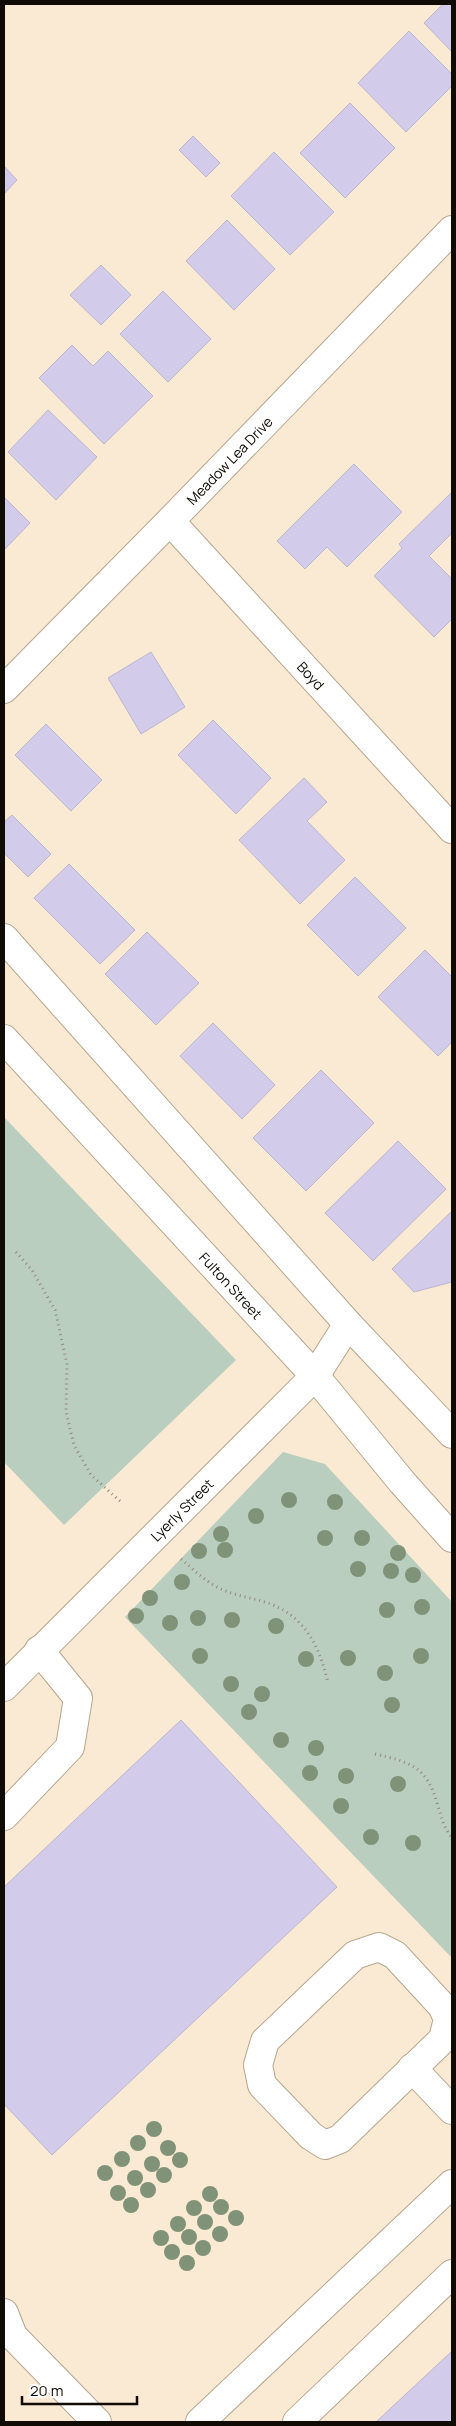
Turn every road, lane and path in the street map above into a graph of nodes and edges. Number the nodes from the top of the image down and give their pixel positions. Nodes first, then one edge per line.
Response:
1 (452, 230) edge
2 (170, 521) junction
3 (4, 689) edge
4 (452, 829) edge
5 (4, 938) edge
6 (4, 1039) edge
7 (16, 1252) dead end
8 (348, 1324) junction
9 (315, 1376) junction
10 (450, 1427) edge
11 (122, 1503) dead end
12 (452, 1538) edge
13 (178, 1556) dead end
14 (40, 1650) junction
15 (328, 1683) dead end
16 (4, 1687) edge
17 (375, 1754) dead end
18 (4, 1816) edge
19 (452, 1838) edge
20 (412, 2068) junction
21 (452, 2110) edge
22 (452, 2184) edge
23 (452, 2274) edge
24 (4, 2313) edge
25 (97, 2422) edge
26 (200, 2422) edge
27 (296, 2422) edge

1 - 2 street, Meadow Lea Drive
2 - 3 street, Meadow Lea Drive
2 - 4 street, Boyd
5 - 8 street
6 - 9 street, Fulton Street
7 - 11 path
8 - 9 street, Lyerly Street
8 - 10 street
9 - 12 street, Fulton Street
9 - 14 street, Lyerly Street
13 - 15 path
14 - 16 street, Lyerly Street
14 - 18 street
17 - 19 path
20 - 20 street
20 - 21 street
22 - 26 street
23 - 27 street
24 - 25 street

